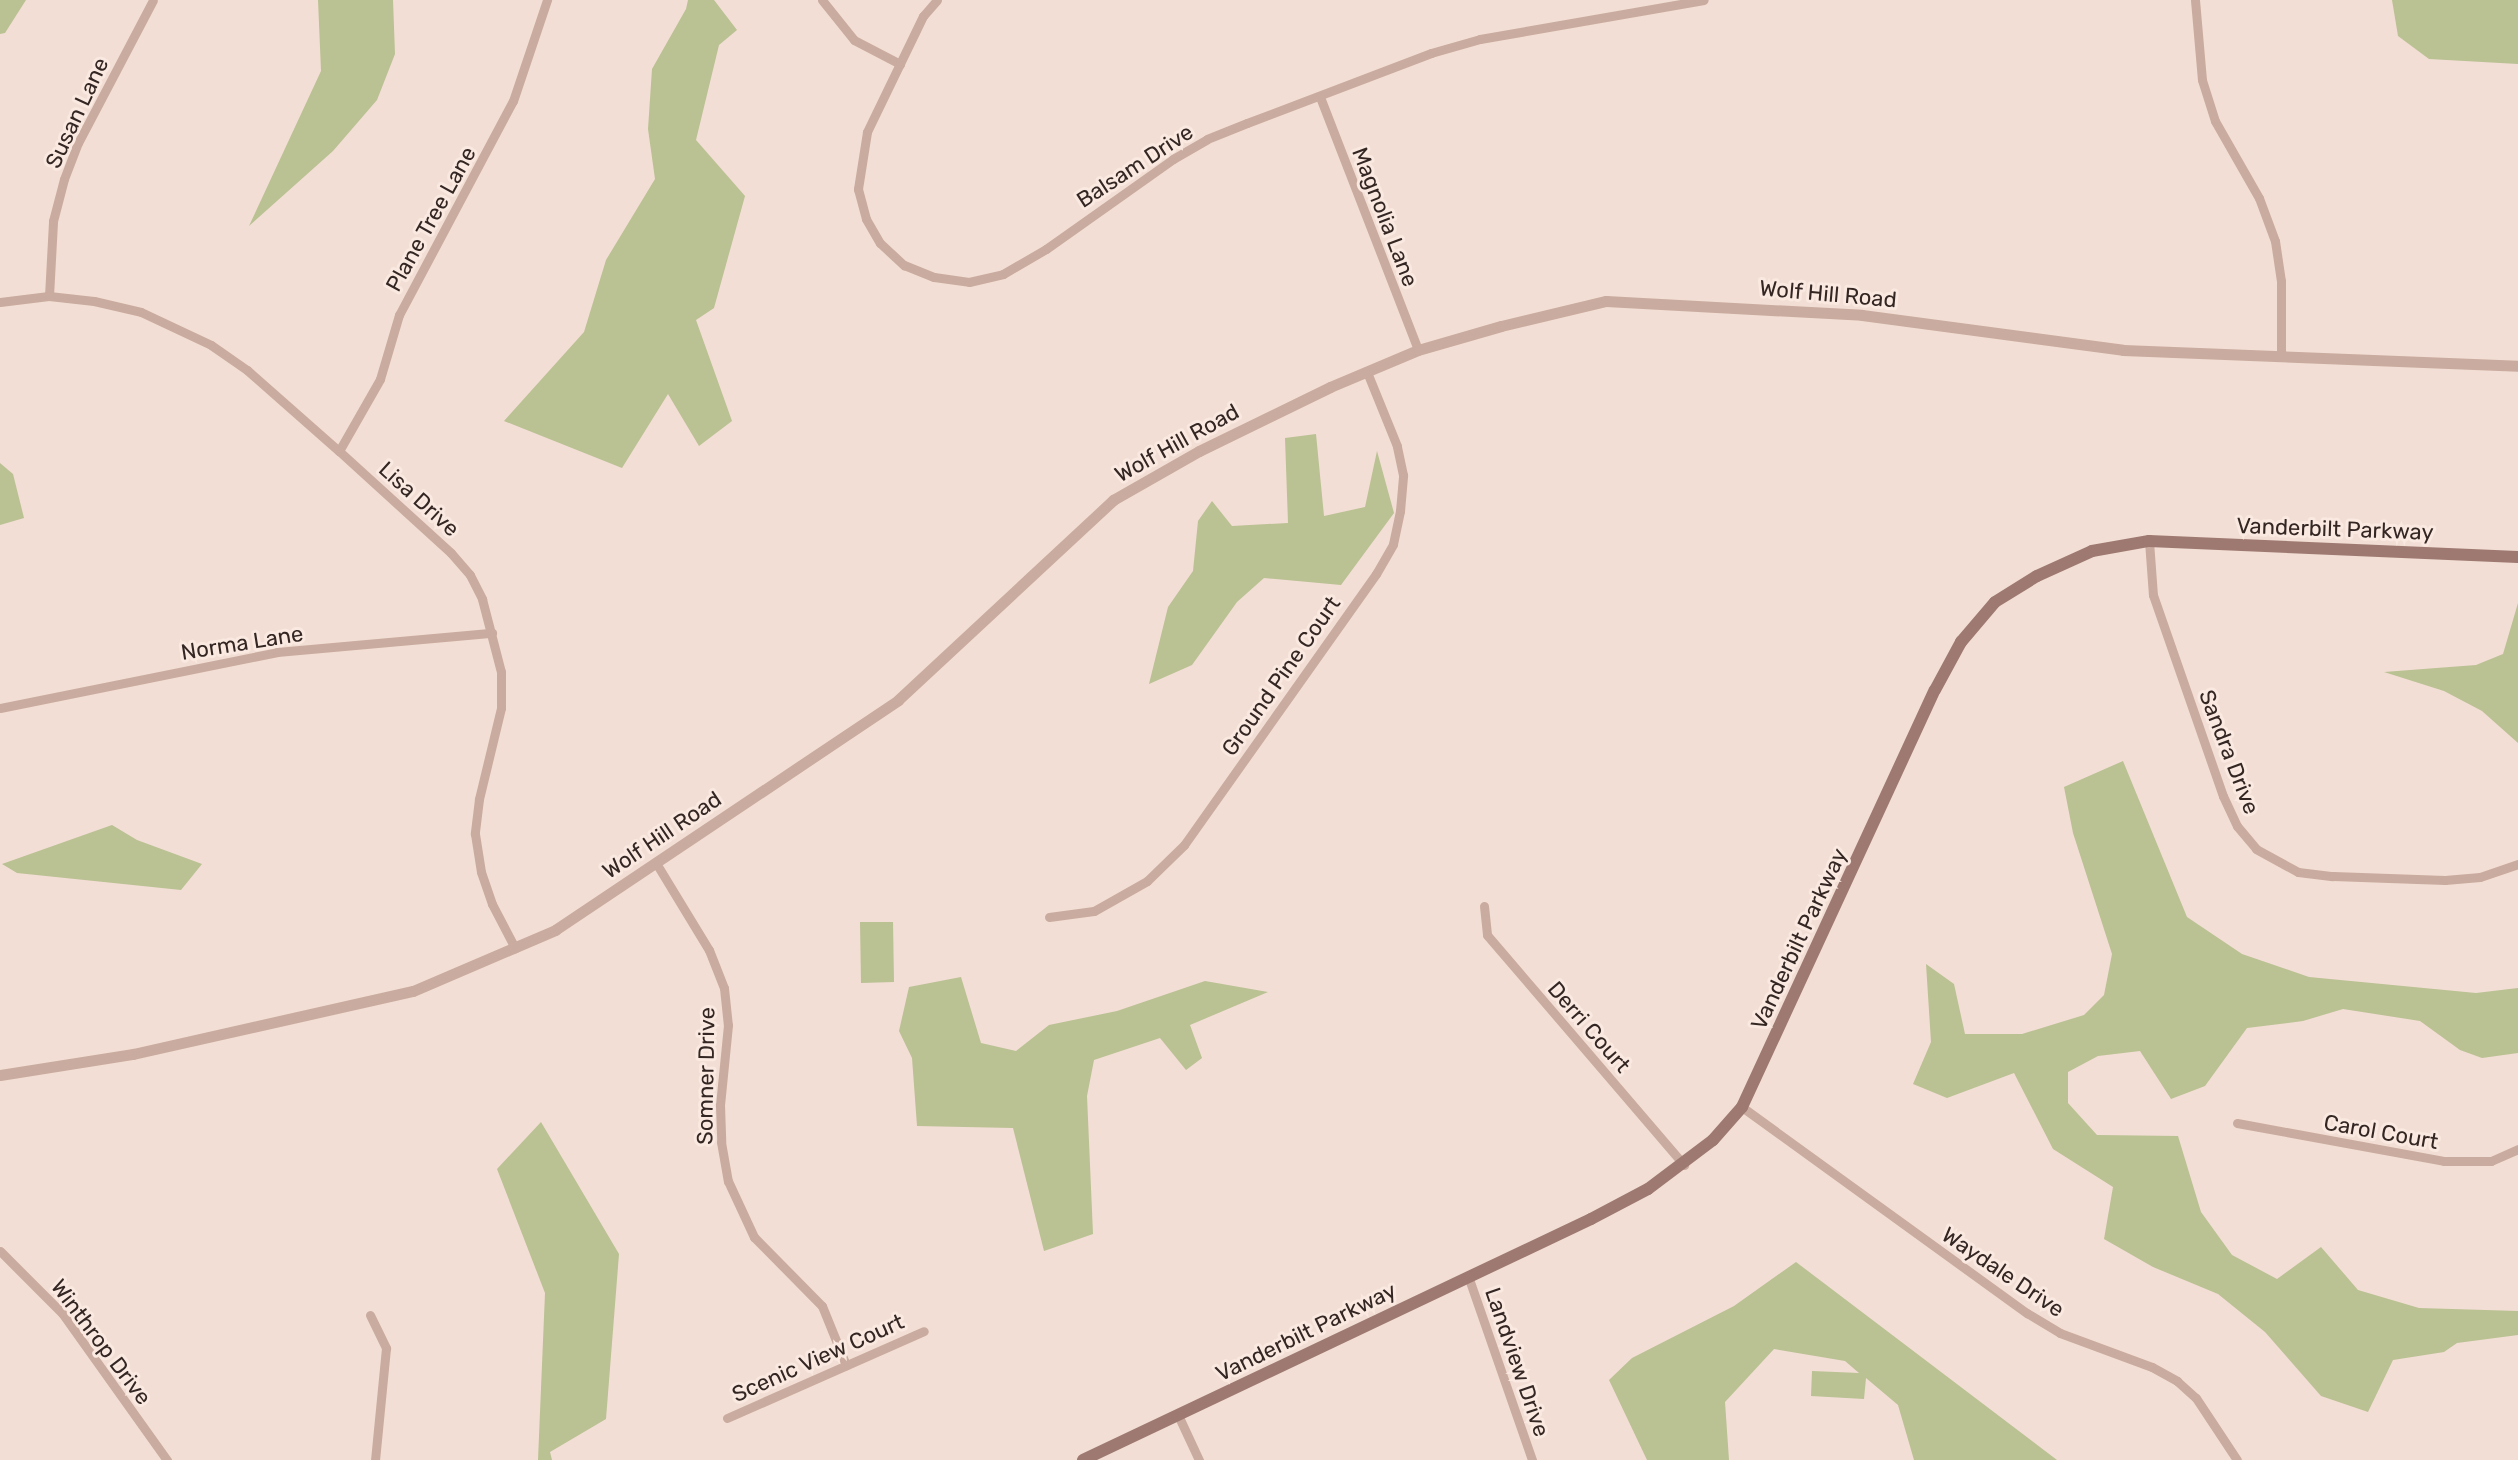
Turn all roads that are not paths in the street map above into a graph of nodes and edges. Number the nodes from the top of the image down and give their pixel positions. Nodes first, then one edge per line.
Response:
1 (153, 0) edge
2 (547, 0) edge
3 (822, 0) edge
4 (937, 0) edge
5 (1704, 0) edge
6 (2195, 0) edge
7 (900, 64) junction
8 (1320, 97) junction
9 (49, 296) junction
10 (0, 302) edge
11 (1418, 350) junction
12 (2281, 356) junction
13 (2518, 366) edge
14 (1367, 372) junction
15 (339, 451) junction
16 (2149, 541) junction
17 (2518, 557) edge
18 (492, 633) junction
19 (0, 708) edge
20 (656, 863) junction
21 (2518, 864) edge
22 (1484, 906) dead end
23 (1049, 917) dead end
24 (515, 948) junction
25 (0, 1075) edge
26 (1742, 1107) junction
27 (2237, 1123) dead end
28 (2518, 1149) edge
29 (1684, 1165) junction
30 (0, 1251) edge
31 (1468, 1276) junction
32 (370, 1315) dead end
33 (924, 1331) dead end
34 (846, 1365) junction
35 (1178, 1415) junction
36 (727, 1418) dead end
37 (167, 1460) edge
38 (375, 1460) edge
39 (1083, 1460) edge
40 (1199, 1460) edge
41 (1532, 1460) edge
42 (2237, 1460) edge

1 - 9 street, Susan Lane
2 - 15 street, Plane Tree Lane
3 - 7 street
4 - 7 street, Balsam Drive
5 - 8 street, Balsam Drive
6 - 12 street
7 - 8 street, Balsam Drive
8 - 11 street, Magnolia Lane
9 - 10 street, Lisa Drive
9 - 15 street, Lisa Drive
11 - 12 street, Wolf Hill Road
11 - 14 street, Wolf Hill Road
12 - 13 street, Wolf Hill Road
14 - 20 street, Wolf Hill Road
14 - 23 street, Ground Pine Court
15 - 18 street, Lisa Drive
16 - 17 main road, Vanderbilt Parkway
16 - 21 street, Sandra Drive
16 - 26 main road, Vanderbilt Parkway
18 - 19 street, Norma Lane
18 - 24 street, Lisa Drive
20 - 24 street, Wolf Hill Road
20 - 34 street, Somner Drive
22 - 29 street, Derri Court
24 - 25 street, Wolf Hill Road
26 - 29 main road, Vanderbilt Parkway
26 - 42 street, Waydale Drive
27 - 28 street, Carol Court
29 - 31 main road, Vanderbilt Parkway
30 - 37 street, Winthrop Drive
31 - 35 main road, Vanderbilt Parkway
31 - 41 street, Landview Drive
32 - 38 street
33 - 34 street, Scenic View Court
34 - 36 street, Scenic View Court
35 - 39 main road, Vanderbilt Parkway
35 - 40 street

